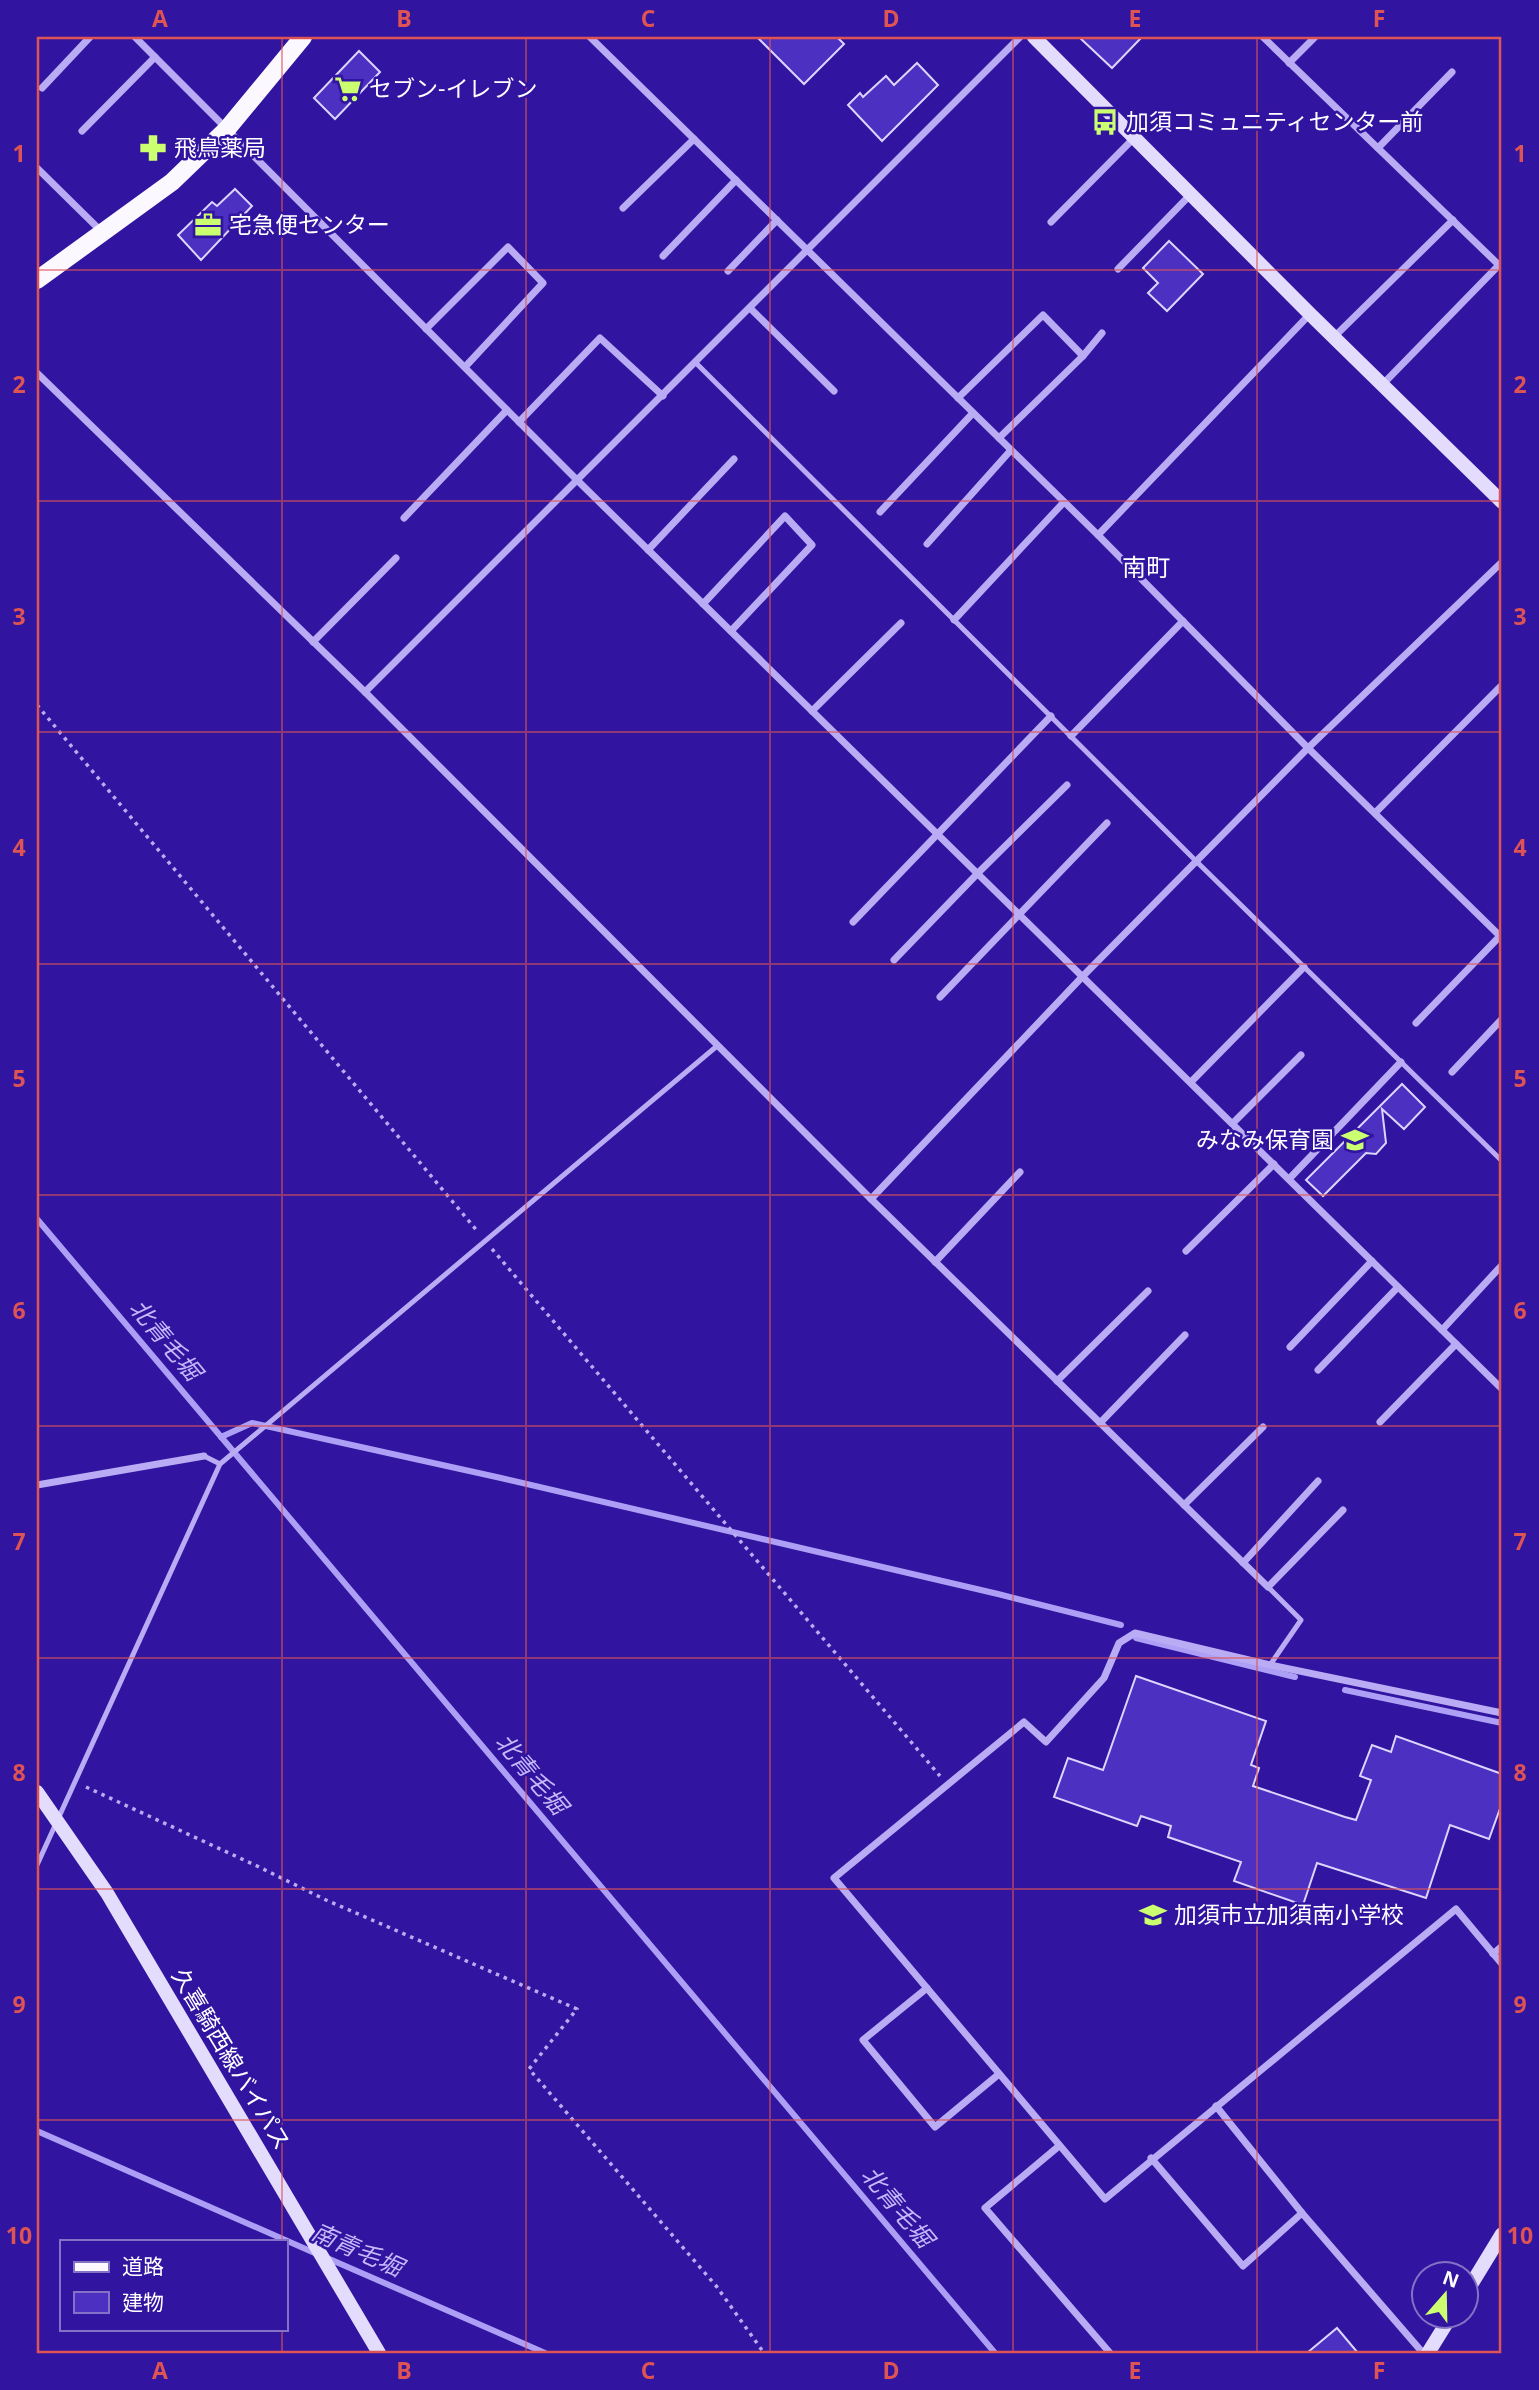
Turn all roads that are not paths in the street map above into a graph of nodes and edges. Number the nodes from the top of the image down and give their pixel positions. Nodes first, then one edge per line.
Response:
1 (90, 37) edge
2 (135, 37) edge
3 (303, 37) edge
4 (590, 37) edge
5 (1020, 37) edge
6 (1034, 37) edge
7 (1263, 37) edge
8 (1315, 37) edge
9 (155, 57) junction
10 (1289, 63) junction
11 (1452, 72) dead end
12 (42, 88) dead end
13 (227, 129) junction
14 (82, 131) dead end
15 (1134, 138) junction
16 (694, 139) junction
17 (1378, 148) junction
18 (37, 168) edge
19 (736, 180) junction
20 (1191, 194) junction
21 (623, 208) dead end
22 (776, 220) junction
23 (1453, 220) junction
24 (1051, 222) dead end
25 (103, 233) junction
26 (808, 251) junction
27 (663, 256) dead end
28 (1500, 266) edge
29 (1118, 270) dead end
30 (729, 271) dead end
31 (37, 279) edge
32 (751, 309) junction
33 (1310, 314) junction
34 (426, 329) junction
35 (1102, 333) dead end
36 (1334, 337) junction
37 (1083, 356) junction
38 (696, 363) junction
39 (465, 367) junction
40 (37, 373) edge
41 (1382, 385) junction
42 (834, 391) dead end
43 (663, 396) junction
44 (958, 398) junction
45 (507, 410) junction
46 (973, 413) junction
47 (519, 422) junction
48 (999, 438) junction
49 (1011, 450) junction
50 (734, 459) dead end
51 (578, 481) junction
52 (1064, 502) junction
53 (1502, 502) edge
54 (880, 512) dead end
55 (404, 518) dead end
56 (1098, 535) junction
57 (927, 544) dead end
58 (648, 550) junction
59 (396, 558) dead end
60 (1502, 562) edge
61 (704, 604) junction
62 (954, 620) junction
63 (1183, 621) junction
64 (901, 623) dead end
65 (731, 631) junction
66 (313, 642) junction
67 (1502, 685) edge
68 (365, 692) junction
69 (813, 711) junction
70 (1051, 716) junction
71 (1071, 736) junction
72 (1308, 748) junction
73 (1067, 785) dead end
74 (1375, 813) junction
75 (1107, 823) dead end
76 (938, 833) junction
77 (1196, 861) junction
78 (978, 873) junction
79 (1021, 915) junction
80 (853, 922) dead end
81 (1501, 937) edge
82 (894, 960) dead end
83 (1304, 967) junction
84 (1083, 976) junction
85 (940, 997) dead end
86 (1502, 1019) edge
87 (1416, 1023) dead end
88 (717, 1046) junction
89 (1301, 1055) dead end
90 (1401, 1062) junction
91 (1452, 1072) dead end
92 (1191, 1082) junction
93 (1233, 1123) junction
94 (1502, 1161) edge
95 (1274, 1164) junction
96 (1020, 1172) dead end
97 (1289, 1179) junction
98 (871, 1199) junction
99 (1186, 1251) dead end
100 (1372, 1261) junction
101 (935, 1262) junction
102 (1502, 1265) edge
103 (1398, 1287) junction
104 (1148, 1291) dead end
105 (1442, 1330) junction
106 (1185, 1335) dead end
107 (1456, 1344) junction
108 (1290, 1347) dead end
109 (1318, 1370) dead end
110 (1057, 1381) junction
111 (1502, 1389) edge
112 (1380, 1422) dead end
113 (1100, 1423) junction
114 (1263, 1427) dead end
115 (204, 1456) joint
116 (222, 1462) junction
117 (1318, 1481) dead end
118 (37, 1485) edge
119 (1184, 1505) junction
120 (1343, 1510) dead end
121 (1243, 1563) junction
122 (1268, 1587) junction
123 (1270, 1665) junction
124 (1501, 1711) edge
125 (37, 1792) edge
126 (57, 1818) junction
127 (37, 1865) edge
128 (1502, 1946) edge
129 (1493, 1954) junction
130 (1502, 1964) edge
131 (927, 1988) junction
132 (999, 2074) junction
133 (1216, 2106) junction
134 (1059, 2146) junction
135 (1152, 2158) junction
136 (1302, 2213) junction
137 (1502, 2234) edge
138 (1480, 2269) edge
139 (1441, 2330) edge
140 (379, 2353) edge
141 (1110, 2353) edge
142 (1425, 2353) edge

1 - 12 street
2 - 9 street
3 - 13 main road
4 - 16 street
5 - 26 street
6 - 15 main road
7 - 10 street
8 - 10 street
9 - 13 street
9 - 14 street
10 - 17 street
11 - 17 street
13 - 25 main road
13 - 34 street
15 - 20 main road
15 - 24 street
16 - 19 street
16 - 21 street
17 - 23 street
18 - 25 street
19 - 22 street
19 - 27 street
20 - 29 street
20 - 33 main road
22 - 26 street
22 - 30 street
23 - 28 street
23 - 36 street
25 - 31 main road
26 - 32 street
26 - 44 street
28 - 41 street
32 - 38 street
32 - 42 street
33 - 36 main road
33 - 56 street
34 - 39 street
34 - 39 street
35 - 37 street
36 - 41 main road
37 - 44 street
37 - 48 street
38 - 43 street
38 - 62 lane
39 - 45 street
40 - 66 street
41 - 53 main road
43 - 47 street
43 - 51 street
44 - 46 street
45 - 47 street
45 - 55 street
46 - 48 street
46 - 54 street
47 - 51 street
48 - 49 street
49 - 52 street
49 - 57 street
50 - 58 street
51 - 58 street
51 - 68 street
52 - 56 street
52 - 62 street
56 - 63 street
58 - 61 street
59 - 66 street
60 - 72 street
61 - 65 street
61 - 65 street
62 - 70 lane
63 - 71 street
63 - 72 street
64 - 69 street
65 - 69 street
66 - 68 street
67 - 74 street
68 - 88 street
69 - 76 street
70 - 71 lane
70 - 76 street
71 - 77 lane
72 - 74 street
72 - 77 street
73 - 78 street
74 - 81 street
75 - 79 street
76 - 78 street
76 - 80 street
77 - 83 lane
77 - 84 street
78 - 79 street
78 - 82 street
79 - 84 street
79 - 85 street
81 - 87 street
83 - 90 lane
83 - 92 street
84 - 92 street
84 - 98 street
86 - 91 street
88 - 98 street
88 - 116 lane
89 - 93 street
90 - 94 lane
90 - 97 street
92 - 93 street
93 - 95 street
95 - 97 street
95 - 99 street
96 - 101 street
97 - 100 street
98 - 101 street
100 - 103 street
100 - 108 street
101 - 110 street
102 - 105 street
103 - 105 street
103 - 109 street
104 - 110 street
105 - 107 street
106 - 113 street
107 - 111 street
107 - 112 street
110 - 113 street
113 - 119 street
114 - 119 street
115 - 116 lane
115 - 118 street
116 - 126 lane
117 - 121 street
119 - 121 street
120 - 122 street
121 - 122 street
122 - 123 lane
123 - 124 street
123 - 131 street
125 - 126 main road, 久喜騎西線バイパス
126 - 127 lane
126 - 140 main road, 久喜騎西線バイパス
128 - 129 street
129 - 130 street
129 - 133 street
131 - 132 street
131 - 132 street
132 - 134 street
133 - 135 street
133 - 136 street
134 - 135 street
134 - 141 street
135 - 136 street
136 - 142 street
137 - 138 main road
139 - 142 main road

